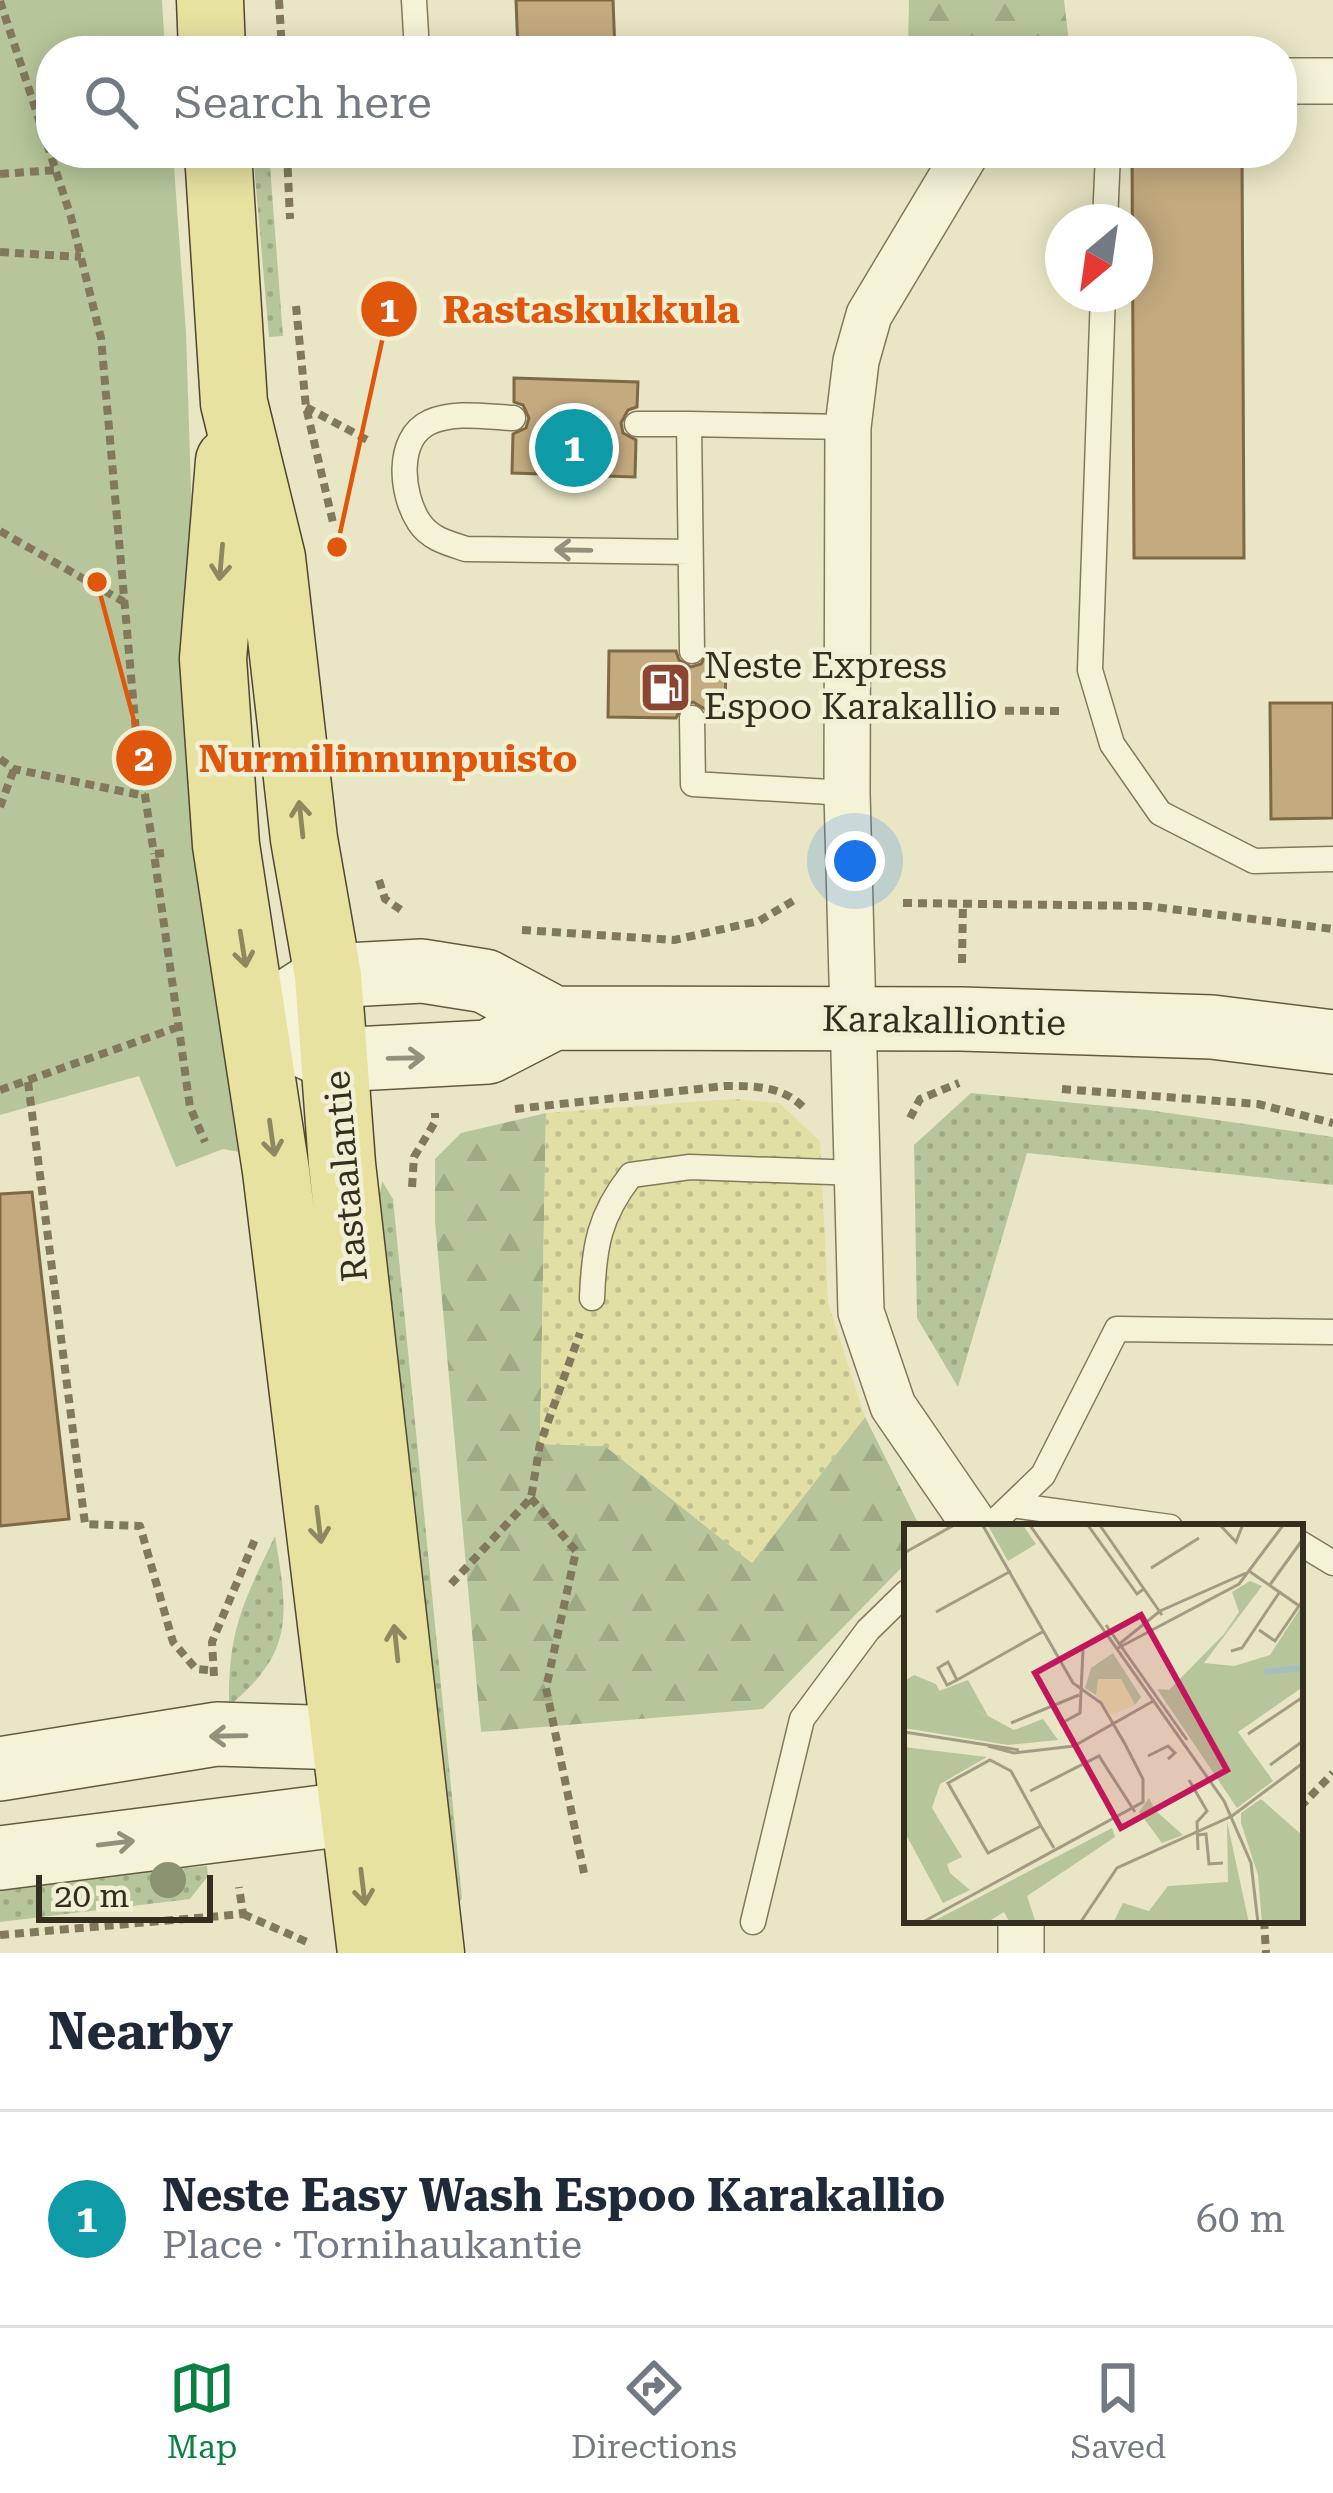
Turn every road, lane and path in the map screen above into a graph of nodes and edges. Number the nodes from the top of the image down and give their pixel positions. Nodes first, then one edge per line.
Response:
1 (210, 0) edge
2 (280, 0) edge
3 (414, 0) edge
4 (0, 1) edge
5 (211, 36) edge
6 (281, 36) edge
7 (416, 36) edge
8 (1297, 81) edge
9 (1333, 81) edge
10 (36, 110) edge
11 (219, 168) edge
12 (957, 168) edge
13 (1107, 168) edge
14 (56, 170) joint
15 (0, 174) edge
16 (1106, 204) edge
17 (0, 252) edge
18 (81, 257) junction
19 (1102, 312) edge
20 (234, 403) junction
21 (306, 407) dead end
22 (513, 418) dead end
23 (637, 424) dead end
24 (689, 424) junction
25 (848, 427) junction
26 (404, 459) junction
27 (0, 531) edge
28 (690, 552) junction
29 (124, 602) junction
30 (692, 651) dead end
31 (898, 710) dead end
32 (1102, 711) junction
33 (692, 718) dead end
34 (0, 759) edge
35 (14, 769) junction
36 (847, 793) junction
37 (146, 796) junction
38 (0, 807) edge
39 (226, 845) junction
40 (154, 854) junction
41 (1333, 860) edge
42 (328, 976) junction
43 (554, 1018) junction
44 (855, 1019) junction
45 (962, 1019) junction
46 (255, 1022) junction
47 (178, 1027) junction
48 (1333, 1042) edge
49 (335, 1060) junction
50 (28, 1082) junction
51 (1050, 1088) dead end
52 (0, 1090) edge
53 (499, 1111) dead end
54 (456, 1118) dead end
55 (910, 1118) junction
56 (857, 1119) junction
57 (435, 1122) dead end
58 (1333, 1123) edge
59 (903, 1133) dead end
60 (212, 1159) dead end
61 (858, 1173) junction
62 (592, 1298) joint
63 (1333, 1332) edge
64 (531, 1498) junction
65 (994, 1516) edge
66 (264, 1519) dead end
67 (1122, 1524) edge
68 (1303, 1545) edge
69 (1333, 1563) edge
70 (451, 1584) dead end
71 (904, 1595) edge
72 (214, 1670) junction
73 (217, 1734) junction
74 (345, 1738) junction
75 (409, 1759) junction
76 (0, 1769) edge
77 (1333, 1773) edge
78 (1303, 1804) edge
79 (354, 1813) junction
80 (230, 1829) junction
81 (0, 1858) edge
82 (584, 1873) dead end
83 (753, 1922) dead end
84 (1264, 1923) edge
85 (0, 1935) edge
86 (371, 1953) edge
87 (431, 1953) edge
88 (1266, 1953) edge

1 - 5 main road
2 - 6 path
3 - 7 lane
4 - 10 path
8 - 9 street
11 - 20 main road, Rastaalantie
12 - 25 street
13 - 16 lane
14 - 15 path
14 - 18 path
17 - 18 path
18 - 29 path
19 - 32 lane
20 -> 39 main road, Rastaalantie
42 -> 20 main road, Rastaalantie
21 - 26 path
22 - 26 lane
23 - 24 lane
24 - 25 lane
24 - 28 lane
25 - 36 street
28 -> 26 lane
27 - 29 path
28 - 30 lane
29 - 37 path
31 - 32 path
32 - 41 lane
33 - 36 lane
34 - 35 path
35 - 37 path
35 - 38 path
36 - 44 street
37 - 40 path
39 - 40 path
39 -> 46 main road, Rastaalantie
40 - 47 path
42 - 43 street, Karakalliontie
42 - 46 street, Karakalliontie
42 - 49 main road, Rastaalantie
43 - 44 street, Karakalliontie
49 -> 43 street, Karakalliontie
44 - 45 street, Karakalliontie
44 - 56 street
45 - 48 street, Karakalliontie
45 - 55 path
46 - 49 street, Karakalliontie
46 -> 74 main road, Rastaalantie
47 - 50 path
47 - 60 path
75 -> 49 main road, Rastaalantie
50 - 52 path
50 - 72 path
51 - 58 path
53 - 56 path
54 - 57 path
55 - 56 path
55 - 59 path
56 - 61 street
61 - 62 lane
61 - 65 street
62 - 64 path
63 - 65 lane
64 - 70 path
64 - 82 path
65 - 67 lane
66 - 72 path
68 - 69 lane
71 - 83 lane
72 - 73 path
74 -> 73 street
73 - 76 street
74 - 75 street
74 - 79 main road, Rastaalantie
75 - 79 street
75 - 87 main road, Rastaalantie
77 - 78 path
79 - 80 street
79 -> 86 main road, Rastaalantie
81 -> 80 street
80 - 85 path
84 - 88 path

